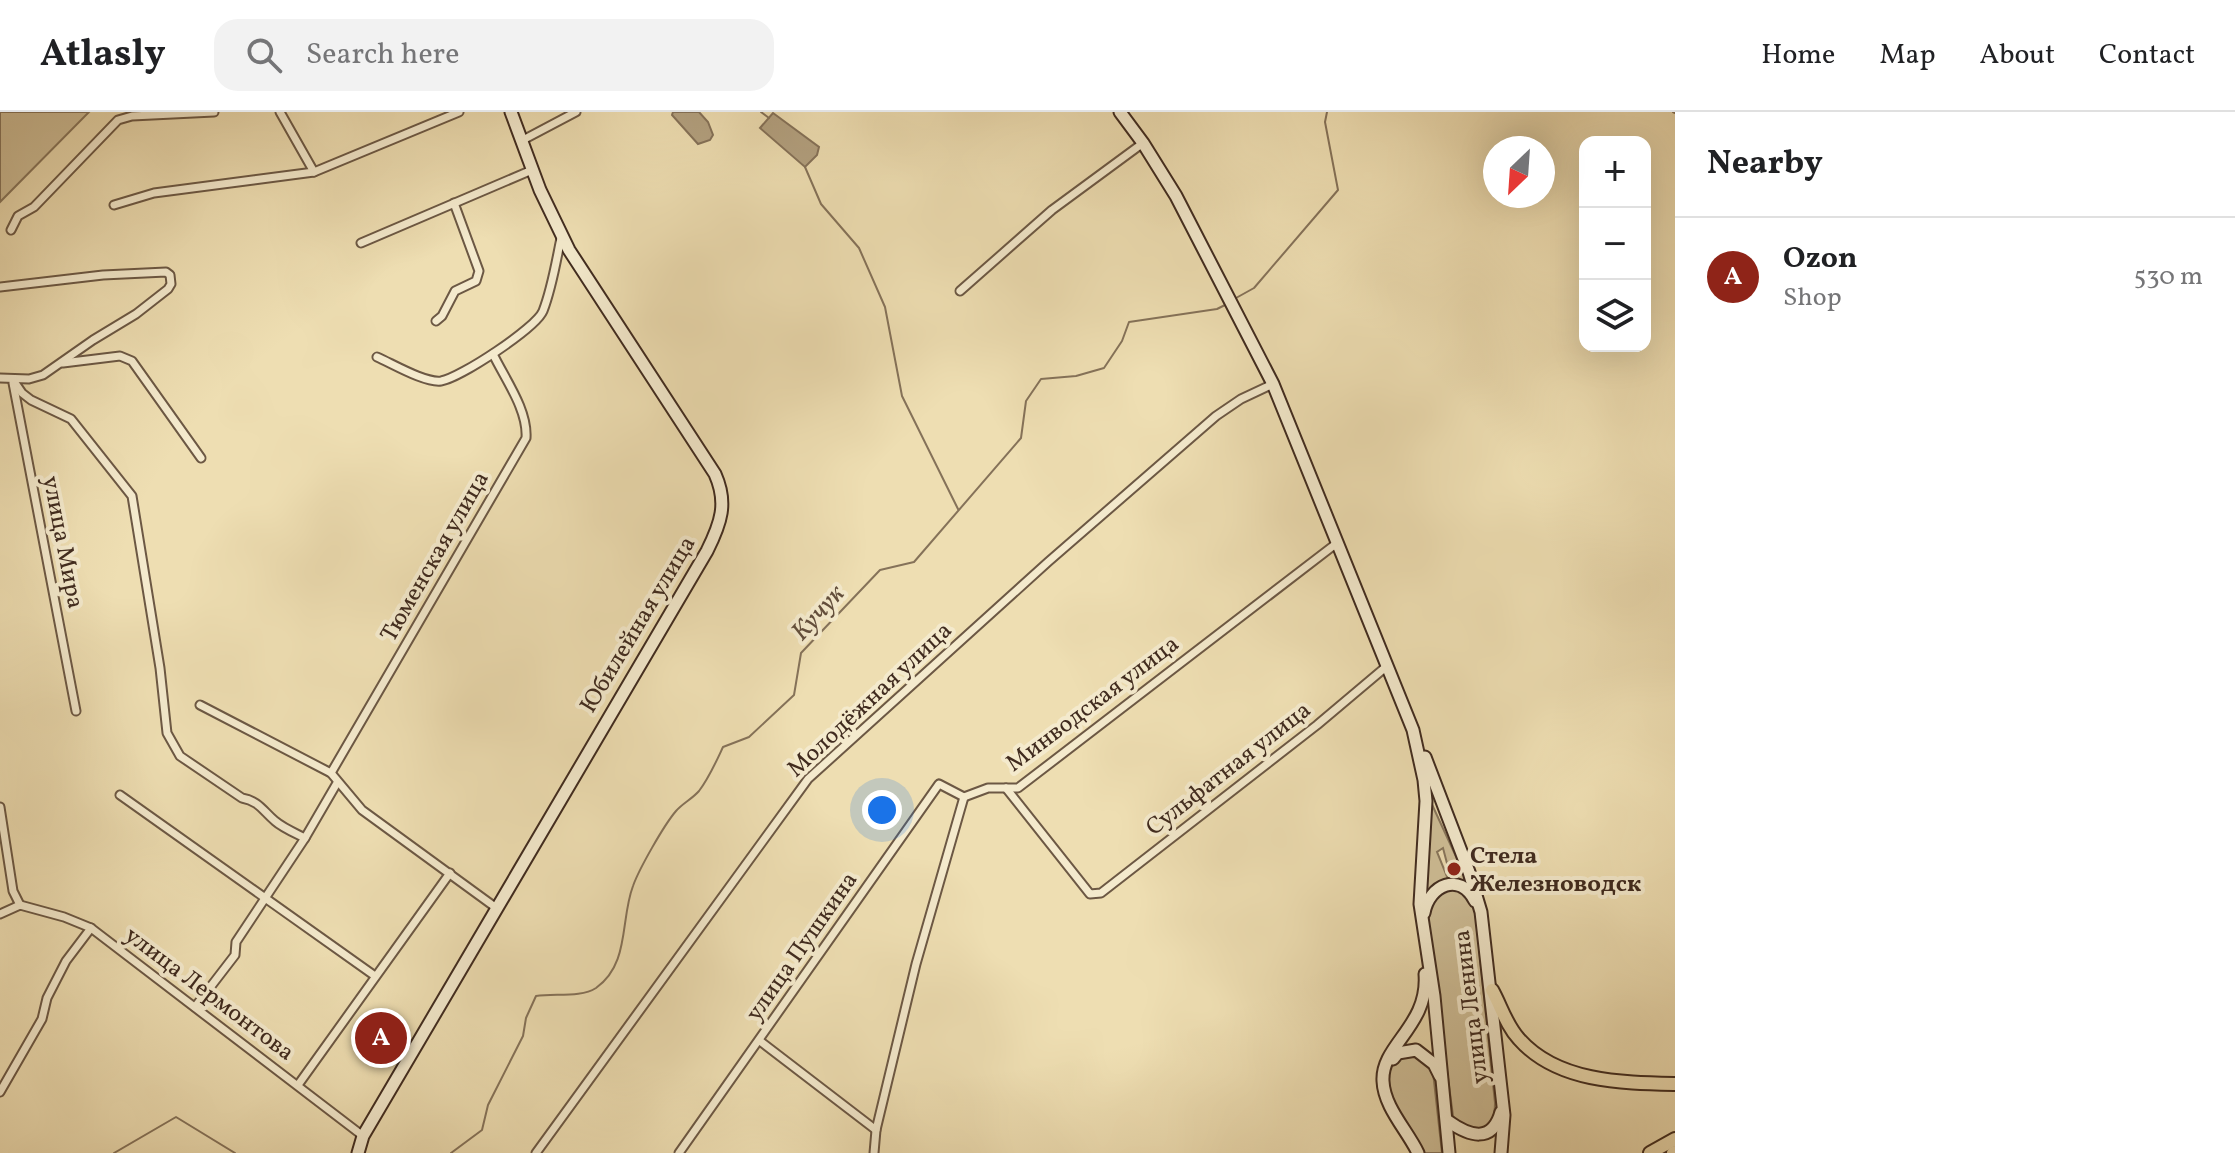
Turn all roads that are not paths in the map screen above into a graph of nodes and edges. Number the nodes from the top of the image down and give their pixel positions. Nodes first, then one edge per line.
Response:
1 (214, 112) edge
2 (280, 112) edge
3 (459, 112) edge
4 (511, 112) edge
5 (576, 112) edge
6 (1120, 112) edge
7 (521, 141) junction
8 (1143, 143) junction
9 (532, 170) junction
10 (314, 172) junction
11 (454, 203) junction
12 (114, 205) dead end
13 (11, 230) dead end
14 (562, 236) junction
15 (361, 243) dead end
16 (0, 287) edge
17 (960, 291) dead end
18 (436, 321) dead end
19 (493, 354) junction
20 (377, 357) dead end
21 (61, 363) junction
22 (0, 378) edge
23 (13, 380) junction
24 (1273, 384) junction
25 (201, 458) dead end
26 (1337, 543) junction
27 (1387, 666) junction
28 (200, 705) dead end
29 (76, 711) dead end
30 (1413, 730) junction
31 (331, 773) junction
32 (337, 783) junction
33 (1006, 788) junction
34 (120, 795) dead end
35 (964, 797) junction
36 (0, 807) edge
37 (305, 838) junction
38 (450, 873) junction
39 (265, 900) junction
40 (20, 905) junction
41 (495, 907) junction
42 (1481, 912) junction
43 (0, 914) edge
44 (1422, 922) junction
45 (91, 928) junction
46 (375, 976) junction
47 (1492, 990) junction
48 (195, 1007) junction
49 (760, 1041) junction
50 (1385, 1069) junction
51 (1675, 1084) edge
52 (298, 1085) junction
53 (1444, 1087) junction
54 (0, 1092) edge
55 (1503, 1100) junction
56 (1448, 1126) junction
57 (876, 1130) junction
58 (363, 1136) junction
59 (1675, 1139) edge
60 (358, 1153) edge
61 (536, 1153) edge
62 (679, 1153) edge
63 (874, 1153) edge
64 (1418, 1153) edge
65 (1449, 1153) edge
66 (1457, 1153) edge
67 (1501, 1153) edge
68 (1650, 1153) edge

1 - 13 street
2 - 10 street
3 - 10 street
4 - 7 main road, Юбилейная улица
5 - 7 street
6 - 8 main road
7 - 9 main road, Юбилейная улица
8 - 17 street
8 - 24 main road
9 - 11 street
9 - 14 main road, Юбилейная улица
10 - 12 street
11 - 15 street
11 - 18 street
14 - 19 street
14 - 41 main road, Юбилейная улица
16 - 21 street
19 - 20 street
19 - 31 street, Тюменская улица
21 - 23 street
21 - 25 street
22 - 23 street
23 - 29 street, улица Мира
23 - 37 street
24 - 26 main road
24 - 61 street, Молодёжная улица
26 - 27 main road
26 - 33 street, Минводская улица
27 - 30 main road
27 - 33 street, Сульфатная улица
28 - 31 street
30 - 42 main road, улица Ленина
30 - 44 main road
31 - 32 street
32 - 37 street
32 - 38 street
33 - 35 street, Минводская улица
34 - 39 street
35 - 49 street, улица Пушкина
35 - 57 street
36 - 40 street
37 - 39 street
38 - 41 street
38 - 46 street
39 - 46 street
39 - 48 street
40 - 43 street
40 - 45 street, улица Лермонтова
41 - 58 main road, Юбилейная улица
42 - 44 main road
42 - 47 main road, улица Ленина
44 - 50 main road
44 - 53 main road
45 - 48 street, улица Лермонтова
45 - 54 street
46 - 52 street
47 - 51 main road
47 - 55 main road, улица Ленина
48 - 52 street, улица Лермонтова
49 - 57 street
49 - 62 street, улица Пушкина
50 - 53 main road
50 - 64 main road
52 - 58 street, улица Лермонтова
53 - 56 main road
55 - 56 main road
55 - 67 main road, улица Ленина
56 - 65 main road
56 - 66 main road
57 - 63 street
58 - 60 main road, Юбилейная улица
59 - 68 main road

